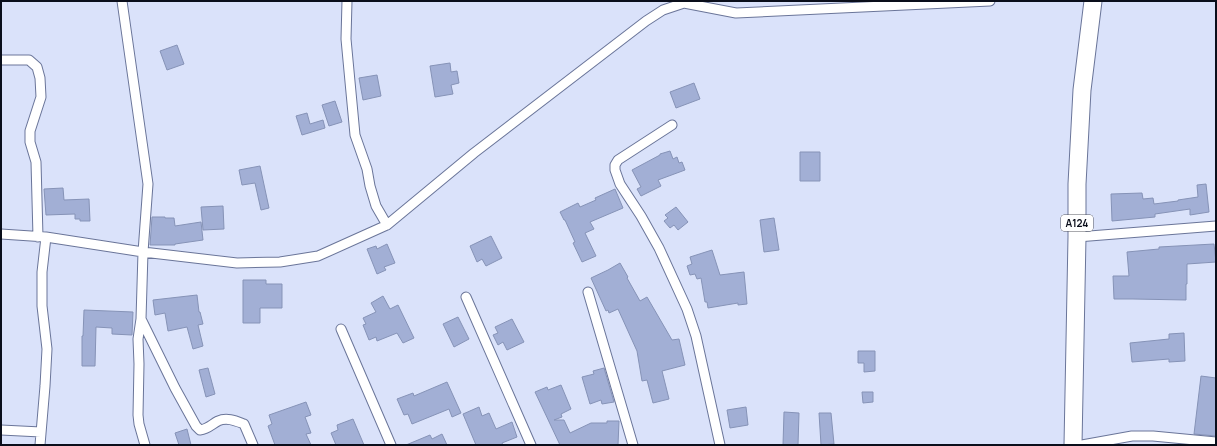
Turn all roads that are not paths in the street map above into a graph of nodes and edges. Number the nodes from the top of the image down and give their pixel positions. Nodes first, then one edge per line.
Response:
1 (122, 1) edge
2 (347, 1) edge
3 (990, 1) edge
4 (1093, 1) edge
5 (684, 2) edge
6 (1, 60) edge
7 (672, 125) dead end
8 (387, 225) junction
9 (1216, 226) edge
10 (1, 234) edge
11 (42, 237) junction
12 (1078, 237) junction
13 (143, 252) junction
14 (588, 292) dead end
15 (466, 297) dead end
16 (141, 319) junction
17 (341, 329) dead end
18 (1, 430) edge
19 (41, 432) junction
20 (1216, 442) edge
21 (40, 445) edge
22 (145, 445) edge
23 (253, 445) edge
24 (391, 445) edge
25 (531, 445) edge
26 (633, 445) edge
27 (720, 445) edge
28 (1073, 445) edge
29 (1082, 445) edge

1 - 13 street
2 - 8 street
3 - 5 street
4 - 12 highway, A124
5 - 8 street
6 - 11 street
7 - 27 street
8 - 13 street
9 - 12 street
10 - 11 street
11 - 13 street
11 - 19 street
12 - 28 highway, A124
13 - 16 street
14 - 26 street
15 - 25 street
16 - 22 street
16 - 23 street
17 - 24 street
18 - 19 street
19 - 21 street
20 - 29 street

